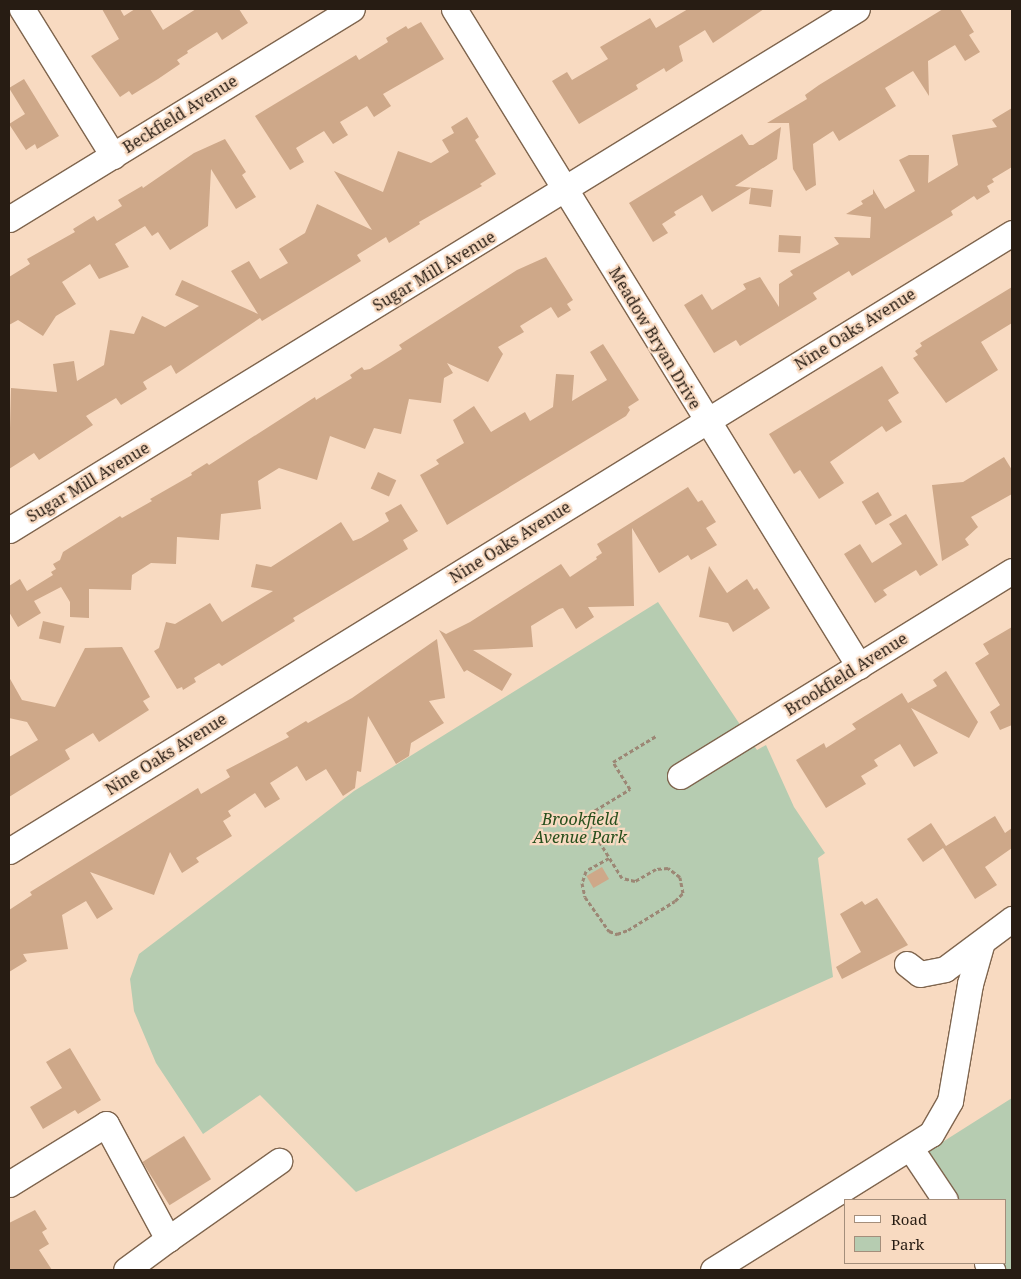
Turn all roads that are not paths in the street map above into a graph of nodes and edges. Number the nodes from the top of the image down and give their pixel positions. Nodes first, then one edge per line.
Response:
1 (22, 9) edge
2 (352, 9) edge
3 (454, 9) edge
4 (857, 9) edge
5 (112, 156) junction
6 (565, 190) junction
7 (9, 219) edge
8 (1012, 232) edge
9 (706, 421) junction
10 (9, 530) edge
11 (1012, 571) edge
12 (859, 666) junction
13 (680, 776) dead end
14 (9, 851) edge
15 (1012, 919) edge
16 (981, 945) junction
17 (907, 964) dead end
18 (911, 1149) junction
19 (279, 1161) dead end
20 (9, 1184) edge
21 (944, 1199) edge
22 (168, 1238) junction
23 (126, 1270) edge
24 (713, 1270) edge

1 - 5 street
2 - 5 street, Beckfield Avenue
3 - 6 street, Meadow Bryan Drive
4 - 6 street, Sugar Mill Avenue
5 - 7 street, Beckfield Avenue
6 - 9 street, Meadow Bryan Drive
6 - 10 street, Sugar Mill Avenue
8 - 9 street, Nine Oaks Avenue
9 - 12 street, Meadow Bryan Drive
9 - 14 street, Nine Oaks Avenue
11 - 12 street, Brookfield Avenue
12 - 13 street, Brookfield Avenue
15 - 16 street
16 - 17 street
16 - 18 street
18 - 21 street
18 - 24 street
19 - 22 street
20 - 22 street
22 - 23 street

